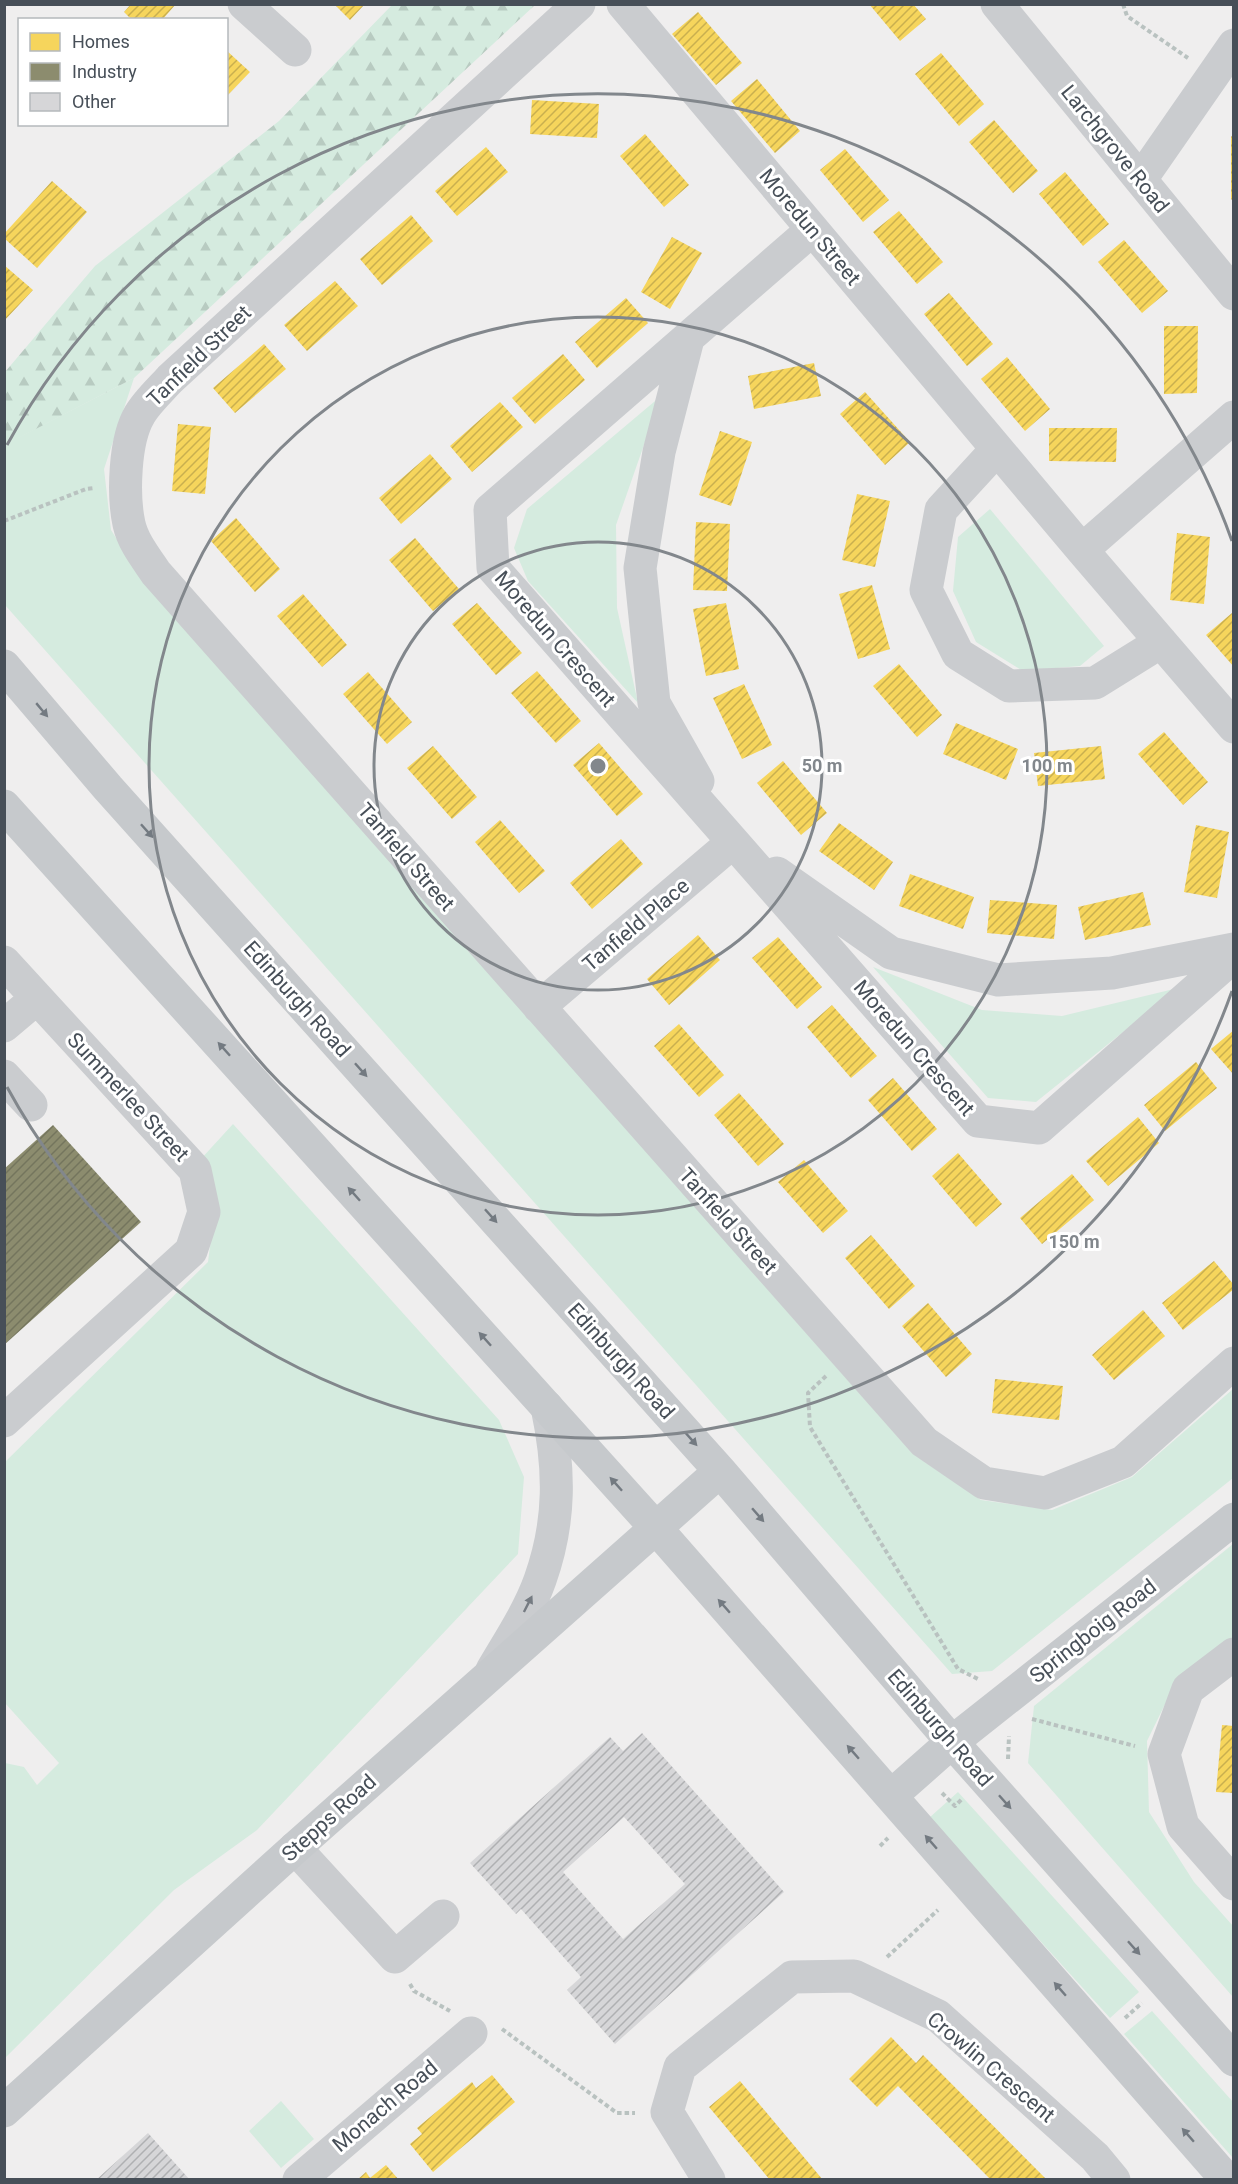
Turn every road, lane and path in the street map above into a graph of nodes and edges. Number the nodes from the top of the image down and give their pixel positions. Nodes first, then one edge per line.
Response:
1 (244, 4) edge
2 (579, 4) edge
3 (623, 4) edge
4 (996, 4) edge
5 (1123, 4) edge
6 (1233, 45) edge
7 (295, 50) dead end
8 (1213, 75) junction
9 (1141, 179) junction
10 (813, 230) junction
11 (1233, 294) edge
12 (688, 339) junction
13 (1233, 417) edge
14 (997, 449) junction
15 (86, 489) dead end
16 (4, 520) edge
17 (1082, 550) junction
18 (1161, 642) junction
19 (4, 666) edge
20 (1233, 727) edge
21 (4, 806) edge
22 (733, 842) junction
23 (1233, 949) edge
24 (1233, 956) edge
25 (4, 962) edge
26 (37, 998) junction
27 (539, 1007) junction
28 (4, 1026) edge
29 (4, 1076) edge
30 (31, 1105) dead end
31 (1233, 1363) edge
32 (808, 1393) dead end
33 (547, 1407) junction
34 (4, 1421) edge
35 (720, 1471) junction
36 (1233, 1519) edge
37 (655, 1527) junction
38 (1233, 1654) edge
39 (490, 1674) junction
40 (1012, 1694) junction
41 (952, 1742) junction
42 (1164, 1754) junction
43 (891, 1796) junction
44 (295, 1848) junction
45 (1233, 1884) edge
46 (938, 1910) dead end
47 (443, 1916) dead end
48 (396, 1957) junction
49 (863, 1980) junction
50 (1165, 1983) junction
51 (471, 2033) junction
52 (1103, 2038) junction
53 (1233, 2060) edge
54 (4, 2111) edge
55 (667, 2112) junction
56 (299, 2180) edge
57 (709, 2180) edge
58 (1114, 2180) edge
59 (1227, 2180) edge

1 - 7 street
2 - 27 street, Tanfield Street
3 - 10 street, Moredun Street
4 - 9 street, Larchgrove Road
5 - 8 path
6 - 8 street
8 - 9 street
9 - 11 street, Larchgrove Road
10 - 12 street, Moredun Crescent
10 - 14 street, Moredun Street
12 - 22 street, Moredun Crescent
12 - 22 street, Moredun Crescent
13 - 17 street
14 - 17 street, Moredun Street
14 - 18 street
15 - 16 path
17 - 18 street, Moredun Street
18 - 20 street, Moredun Street
19 -> 35 main road, Edinburgh Road
33 -> 21 main road
22 - 23 street, Moredun Crescent
22 - 24 street, Moredun Crescent
22 - 27 street, Tanfield Place
25 - 26 street, Summerlee Street
26 - 28 street
26 - 34 street, Summerlee Street
27 - 31 street, Tanfield Street
29 - 30 street
32 - 40 path
37 -> 33 main road
39 -> 33 street
35 - 37 main road, Stepps Road
35 -> 41 main road, Edinburgh Road
36 - 40 main road, Springboig Road
37 - 39 main road, Stepps Road
43 -> 37 main road
38 - 42 street
39 - 44 main road, Stepps Road
40 - 41 main road, Springboig Road
40 - 42 path
41 - 43 main road, Springboig Road
41 -> 50 main road, Edinburgh Road
42 - 45 street
52 -> 43 main road
44 - 48 street
44 - 54 main road, Stepps Road
46 - 49 path
47 - 48 street
48 - 51 path
49 - 55 street, Crowlin Crescent
49 - 58 street, Crowlin Crescent
50 - 52 path
50 - 53 main road, Edinburgh Road
51 - 55 path
51 - 56 street, Monach Road
59 -> 52 main road
55 - 57 street

